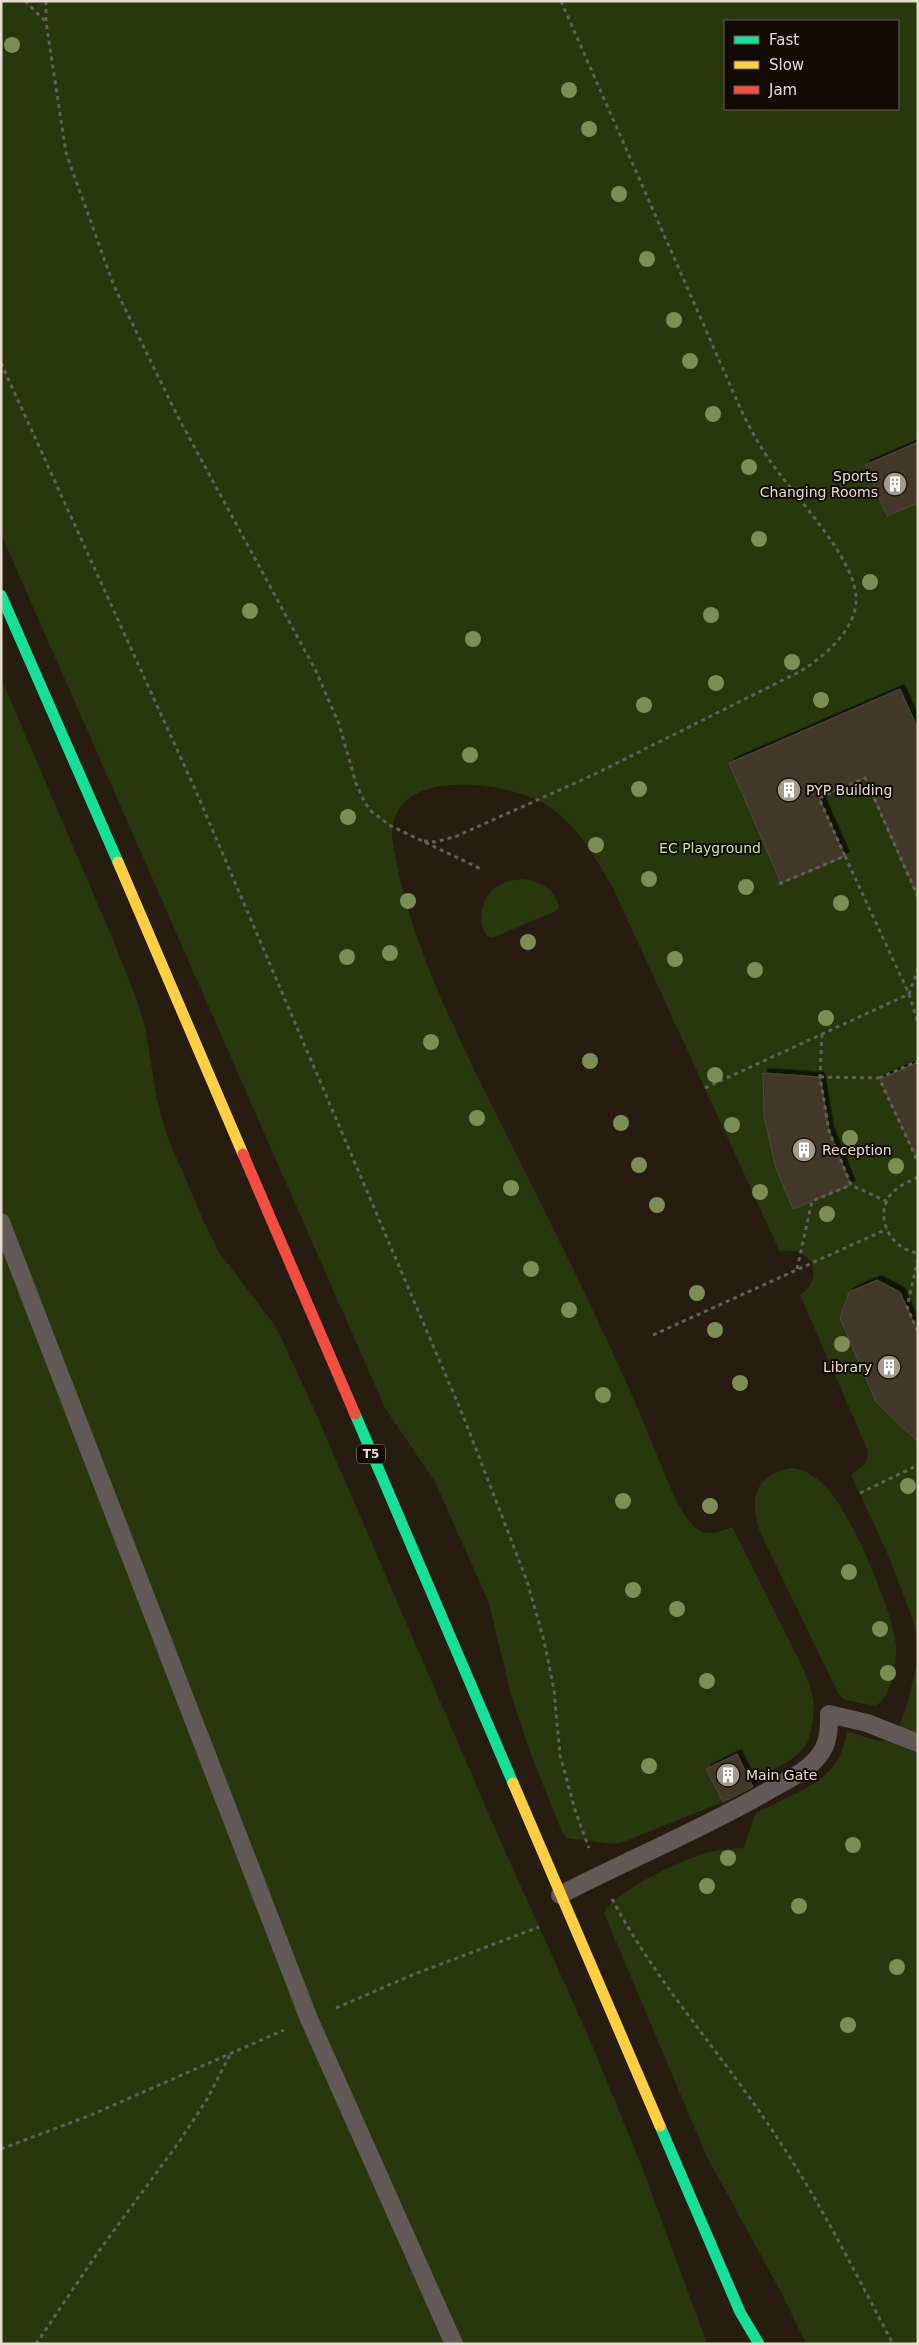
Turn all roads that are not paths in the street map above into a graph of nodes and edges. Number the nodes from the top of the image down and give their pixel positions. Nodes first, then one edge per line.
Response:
1 (1, 595) edge
2 (1, 1222) edge
3 (918, 1742) edge
4 (560, 1895) junction
5 (740, 2312) junction
6 (454, 2344) edge
7 (749, 2344) edge
8 (759, 2344) edge

1 - 4 highway, T5
2 - 6 lane
3 - 4 lane
4 - 5 highway, T5
5 - 7 highway, T5
5 - 8 highway, T5

